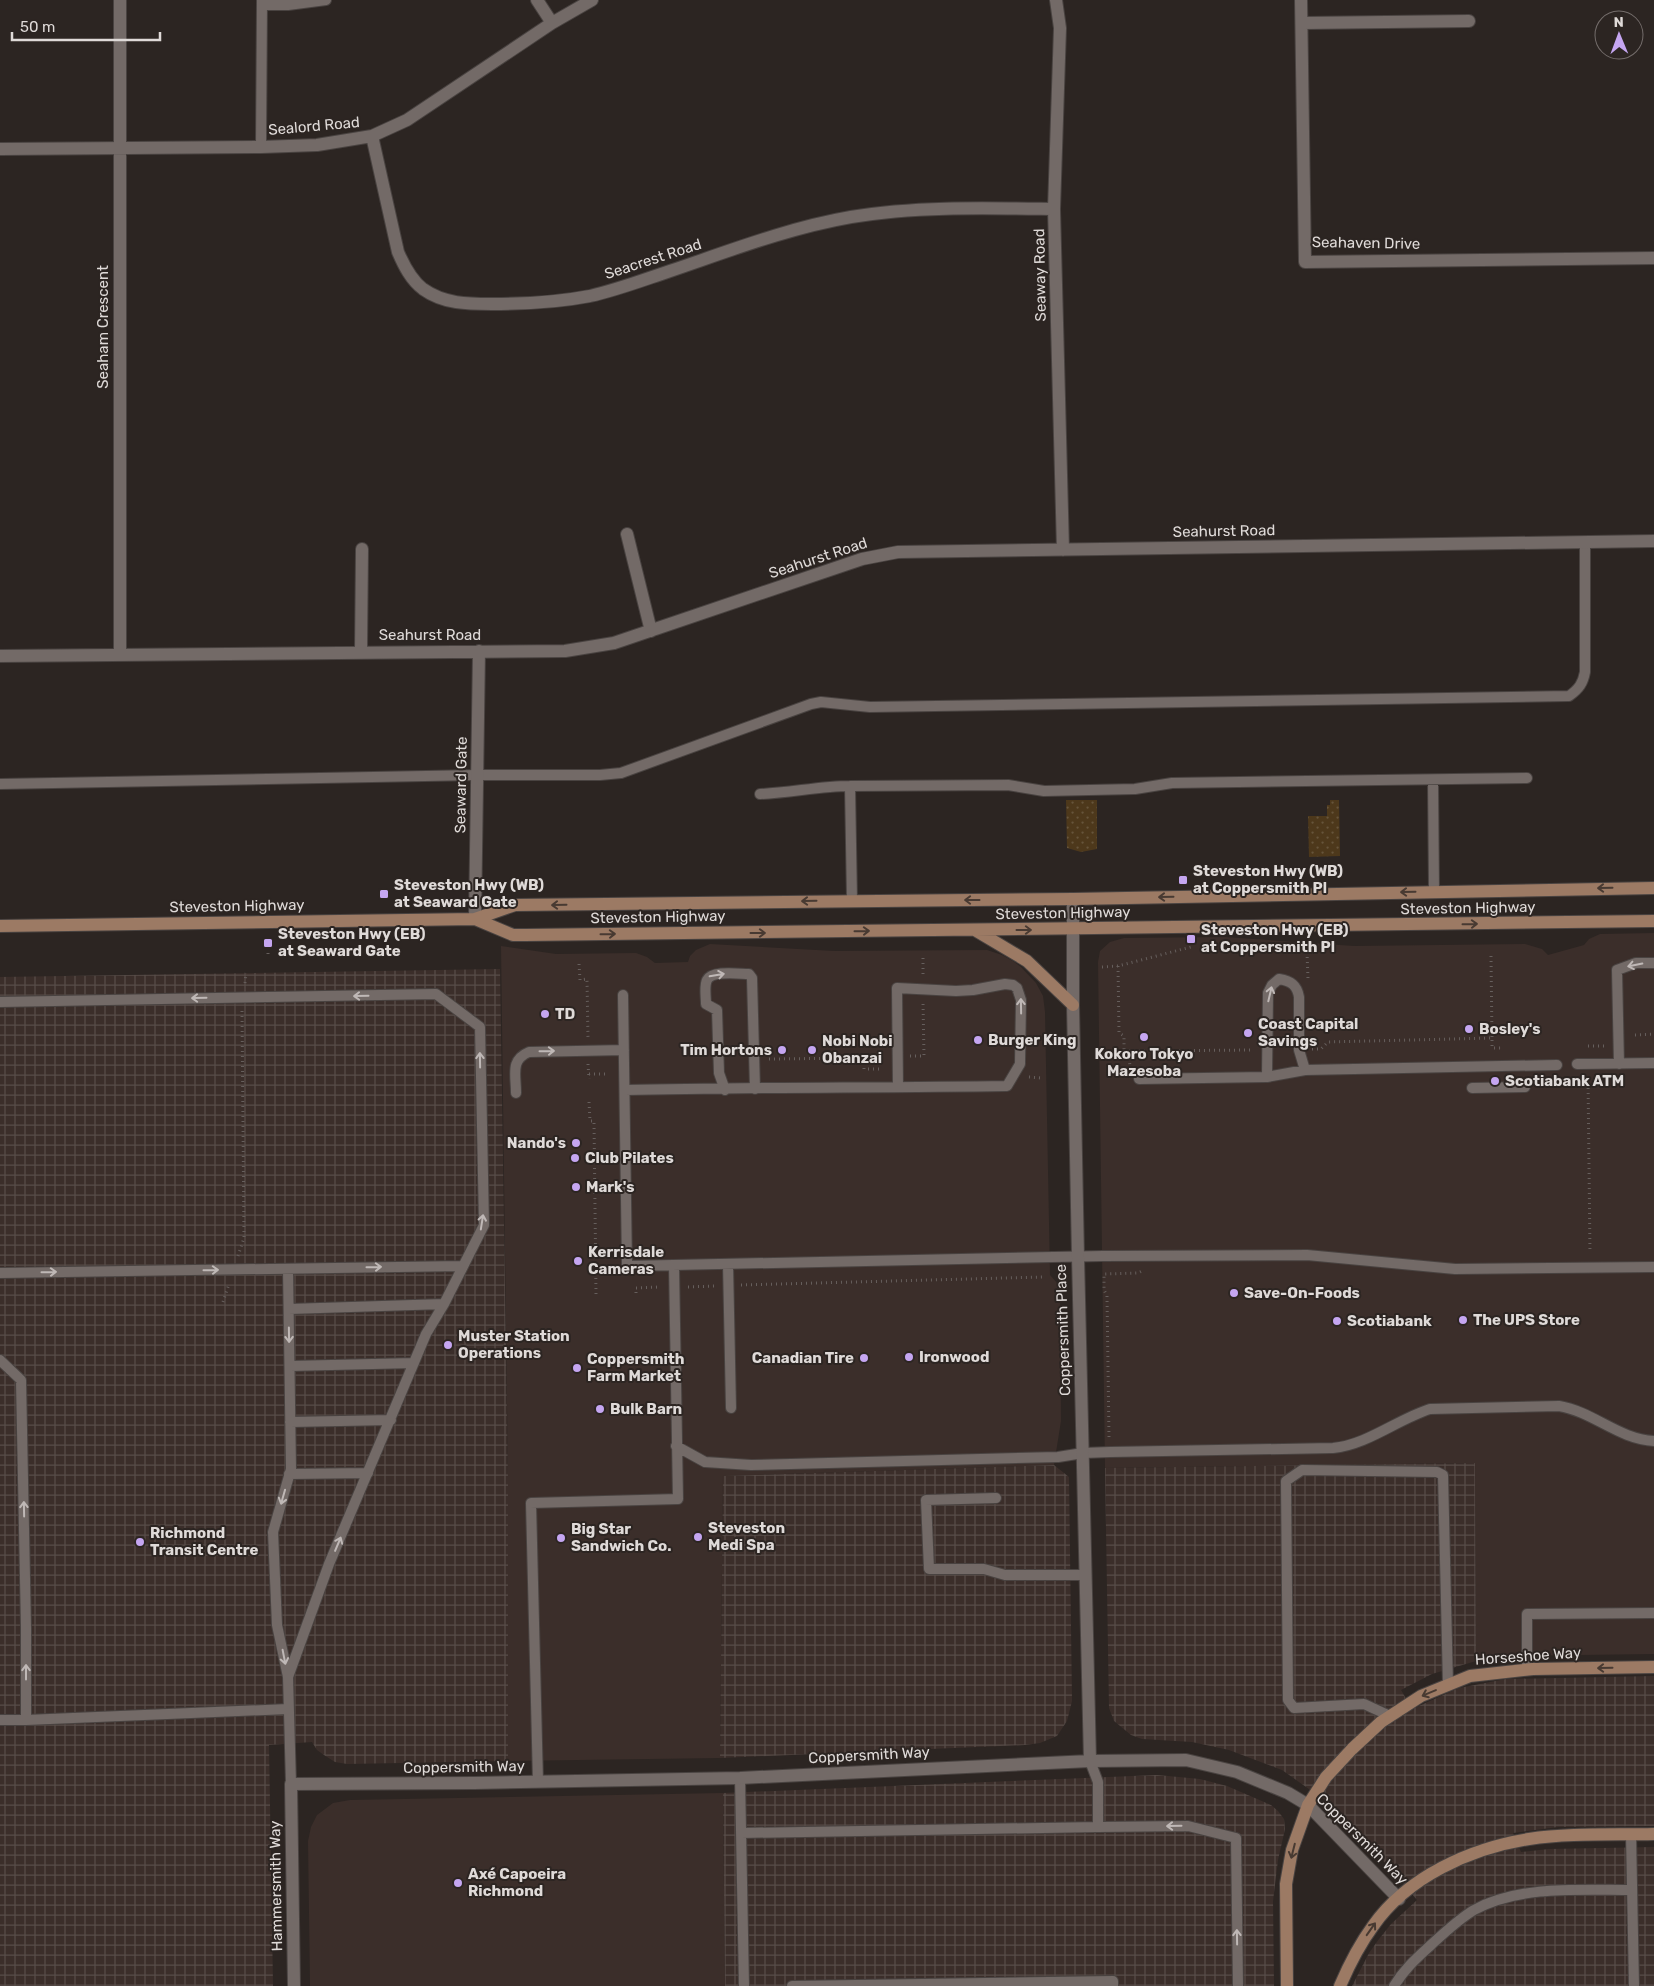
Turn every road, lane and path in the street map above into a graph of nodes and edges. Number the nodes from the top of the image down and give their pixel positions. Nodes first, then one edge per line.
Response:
1 (120, 0) edge
2 (326, 0) edge
3 (537, 0) edge
4 (592, 0) edge
5 (1056, 0) edge
6 (1302, 0) edge
7 (262, 2) edge
8 (1470, 21) dead end
9 (552, 23) junction
10 (1303, 23) junction
11 (372, 136) junction
12 (261, 147) junction
13 (119, 148) junction
14 (0, 149) edge
15 (1054, 209) junction
16 (1654, 258) edge
17 (628, 534) dead end
18 (1654, 541) edge
19 (1585, 542) junction
20 (362, 549) dead end
21 (1063, 550) junction
22 (650, 631) junction
23 (362, 651) junction
24 (479, 651) junction
25 (120, 654) junction
26 (0, 656) edge
27 (478, 776) junction
28 (1527, 778) dead end
29 (1433, 780) junction
30 (0, 784) edge
31 (850, 786) junction
32 (760, 794) dead end
33 (1184, 873) dead end
34 (1183, 880) dead end
35 (1654, 888) edge
36 (1434, 892) junction
37 (1073, 899) junction
38 (852, 901) junction
39 (475, 919) junction
40 (1654, 921) edge
41 (0, 926) edge
42 (975, 930) junction
43 (1074, 930) junction
44 (268, 943) dead end
45 (1191, 947) dead end
46 (268, 955) dead end
47 (1490, 956) dead end
48 (923, 958) dead end
49 (1654, 963) edge
50 (579, 964) dead end
51 (1102, 966) dead end
52 (1118, 966) junction
53 (246, 973) dead end
54 (923, 975) dead end
55 (623, 995) dead end
56 (243, 998) junction
57 (923, 999) dead end
58 (0, 1002) edge
59 (1073, 1004) junction
60 (1635, 1034) dead end
61 (1654, 1034) edge
62 (1492, 1038) junction
63 (588, 1045) dead end
64 (1588, 1046) dead end
65 (1610, 1046) dead end
66 (1504, 1048) dead end
67 (1310, 1049) dead end
68 (624, 1050) junction
69 (1262, 1050) dead end
70 (1128, 1051) junction
71 (761, 1059) dead end
72 (909, 1062) dead end
73 (1654, 1063) edge
74 (1577, 1064) dead end
75 (1619, 1064) junction
76 (1556, 1065) dead end
77 (883, 1069) dead end
78 (1305, 1070) junction
79 (607, 1074) dead end
80 (1025, 1077) dead end
81 (1267, 1077) junction
82 (1041, 1078) dead end
83 (1588, 1078) dead end
84 (589, 1079) dead end
85 (1139, 1079) joint
86 (1524, 1087) dead end
87 (898, 1088) junction
88 (1472, 1088) dead end
89 (755, 1089) junction
90 (625, 1090) junction
91 (725, 1090) junction
92 (516, 1092) dead end
93 (589, 1102) dead end
94 (1590, 1254) dead end
95 (1078, 1257) junction
96 (728, 1264) junction
97 (674, 1265) junction
98 (462, 1266) junction
99 (1654, 1267) edge
100 (288, 1269) junction
101 (234, 1270) junction
102 (1144, 1270) dead end
103 (0, 1273) edge
104 (1043, 1277) dead end
105 (740, 1285) dead end
106 (714, 1286) dead end
107 (658, 1287) dead end
108 (685, 1287) dead end
109 (636, 1293) dead end
110 (596, 1294) dead end
111 (224, 1302) dead end
112 (444, 1304) junction
113 (289, 1309) junction
114 (0, 1360) edge
115 (414, 1363) junction
116 (290, 1366) junction
117 (730, 1408) dead end
118 (391, 1420) junction
119 (290, 1422) junction
120 (1654, 1441) edge
121 (676, 1446) junction
122 (1110, 1452) junction
123 (1083, 1453) junction
124 (368, 1473) junction
125 (289, 1474) junction
126 (996, 1498) dead end
127 (1086, 1575) junction
128 (1654, 1613) edge
129 (1654, 1667) edge
130 (1527, 1670) junction
131 (288, 1677) junction
132 (1448, 1685) junction
133 (288, 1709) junction
134 (1390, 1716) junction
135 (0, 1720) edge
136 (26, 1720) junction
137 (1090, 1761) junction
138 (740, 1778) junction
139 (538, 1782) junction
140 (291, 1784) junction
141 (1308, 1805) junction
142 (1098, 1827) junction
143 (741, 1833) junction
144 (1631, 1834) junction
145 (1654, 1834) edge
146 (1632, 1890) junction
147 (1399, 1899) junction
148 (294, 1986) edge
149 (744, 1986) edge
150 (792, 1986) edge
151 (1113, 1986) edge
152 (1238, 1986) edge
153 (1287, 1986) edge
154 (1340, 1986) edge
155 (1394, 1986) edge
156 (1634, 1986) edge

1 - 13 street, Seaham Crescent
2 - 7 lane
3 - 9 street
4 - 9 street, Sealord Road
5 - 15 street, Seaway Road
6 - 10 street, Seahaven Drive
7 - 12 lane
8 - 10 street
9 - 11 street, Sealord Road
10 - 16 street, Seahaven Drive
11 - 12 street, Sealord Road
11 - 15 street, Seacrest Road
12 - 13 street, Sealord Road
13 - 14 street, Sealord Road
13 - 25 street, Seaham Crescent
15 - 21 street, Seaway Road
17 - 22 street
18 - 19 street, Seahurst Road
19 - 21 street, Seahurst Road
19 - 27 lane
20 - 23 street
21 - 22 street, Seahurst Road
22 - 24 street, Seahurst Road
23 - 24 street, Seahurst Road
23 - 25 street, Seahurst Road
24 - 27 street, Seaward Gate
25 - 26 street, Seahurst Road
27 - 30 lane
27 - 39 street, Seaward Gate
28 - 29 lane
29 - 31 lane
29 - 36 lane
31 - 32 lane
31 - 38 lane
33 - 34 path
35 -> 36 main road, Steveston Highway
36 -> 37 main road, Steveston Highway
37 -> 38 main road, Steveston Highway
37 - 43 street, Coppersmith Place
38 -> 39 main road, Steveston Highway
39 - 41 main road, Steveston Highway
39 -> 42 main road, Steveston Highway
43 -> 40 main road, Steveston Highway
42 -> 43 main road, Steveston Highway
42 - 59 main road
43 - 59 street, Coppersmith Place
44 - 46 path
45 - 52 path
47 - 62 path
48 - 54 path
49 -> 75 lane
50 - 63 path
51 - 52 path
52 - 70 path
53 - 56 path
55 - 68 lane
56 -> 58 lane
98 -> 56 lane
56 - 101 path
57 - 72 path
59 - 95 street, Coppersmith Place
60 - 61 path
62 - 66 path
62 - 67 path
64 - 65 path
68 - 90 lane
92 -> 68 lane
69 - 70 path
70 - 85 path
71 - 77 path
73 - 75 lane
74 - 75 lane
76 - 78 lane
78 - 81 lane
81 -> 78 lane
79 - 84 path
80 - 82 path
81 - 85 lane
83 - 94 path
86 - 88 lane
87 -> 87 lane
87 - 89 lane
89 - 91 lane
91 -> 89 lane
90 - 91 lane
90 - 97 lane
93 - 110 path
95 - 96 lane
95 - 99 lane
95 - 123 street, Coppersmith Place
96 - 97 lane
96 - 117 lane
97 - 121 lane
100 -> 98 lane
98 - 112 lane
100 - 101 lane
100 - 113 lane
103 -> 101 lane
101 - 111 path
102 - 122 path
104 - 105 path
106 - 108 path
107 - 109 path
112 - 113 lane
112 - 115 lane
113 -> 116 lane
136 -> 114 lane
115 - 116 lane
115 - 118 lane
116 - 119 lane
118 - 119 lane
118 - 124 lane
119 - 125 lane
120 - 122 lane
121 - 123 lane
121 - 139 lane
122 - 123 lane
123 - 127 street, Coppersmith Place
124 - 125 lane
131 -> 124 lane
125 -> 131 lane
126 - 127 lane
127 - 137 street, Coppersmith Place
128 - 130 lane
129 -> 130 main road, Horseshoe Way
130 - 132 main road, Horseshoe Way
131 - 133 lane
132 -> 134 main road, Horseshoe Way
132 - 134 lane
133 - 136 lane
133 - 140 lane
134 - 141 main road, Horseshoe Way
135 - 136 lane
137 - 138 street, Coppersmith Way
137 - 141 street, Coppersmith Way
137 - 142 lane
138 - 139 street, Coppersmith Way
138 - 143 lane
139 - 140 street, Coppersmith Way
140 - 148 street, Hammersmith Way
141 - 147 street, Coppersmith Way
141 -> 153 main road, Horseshoe Way
142 - 143 lane
152 -> 142 lane
143 - 149 lane
144 - 145 main road
144 - 146 lane
144 - 147 main road
146 - 155 lane
146 - 156 lane
154 -> 147 main road
150 - 151 lane

